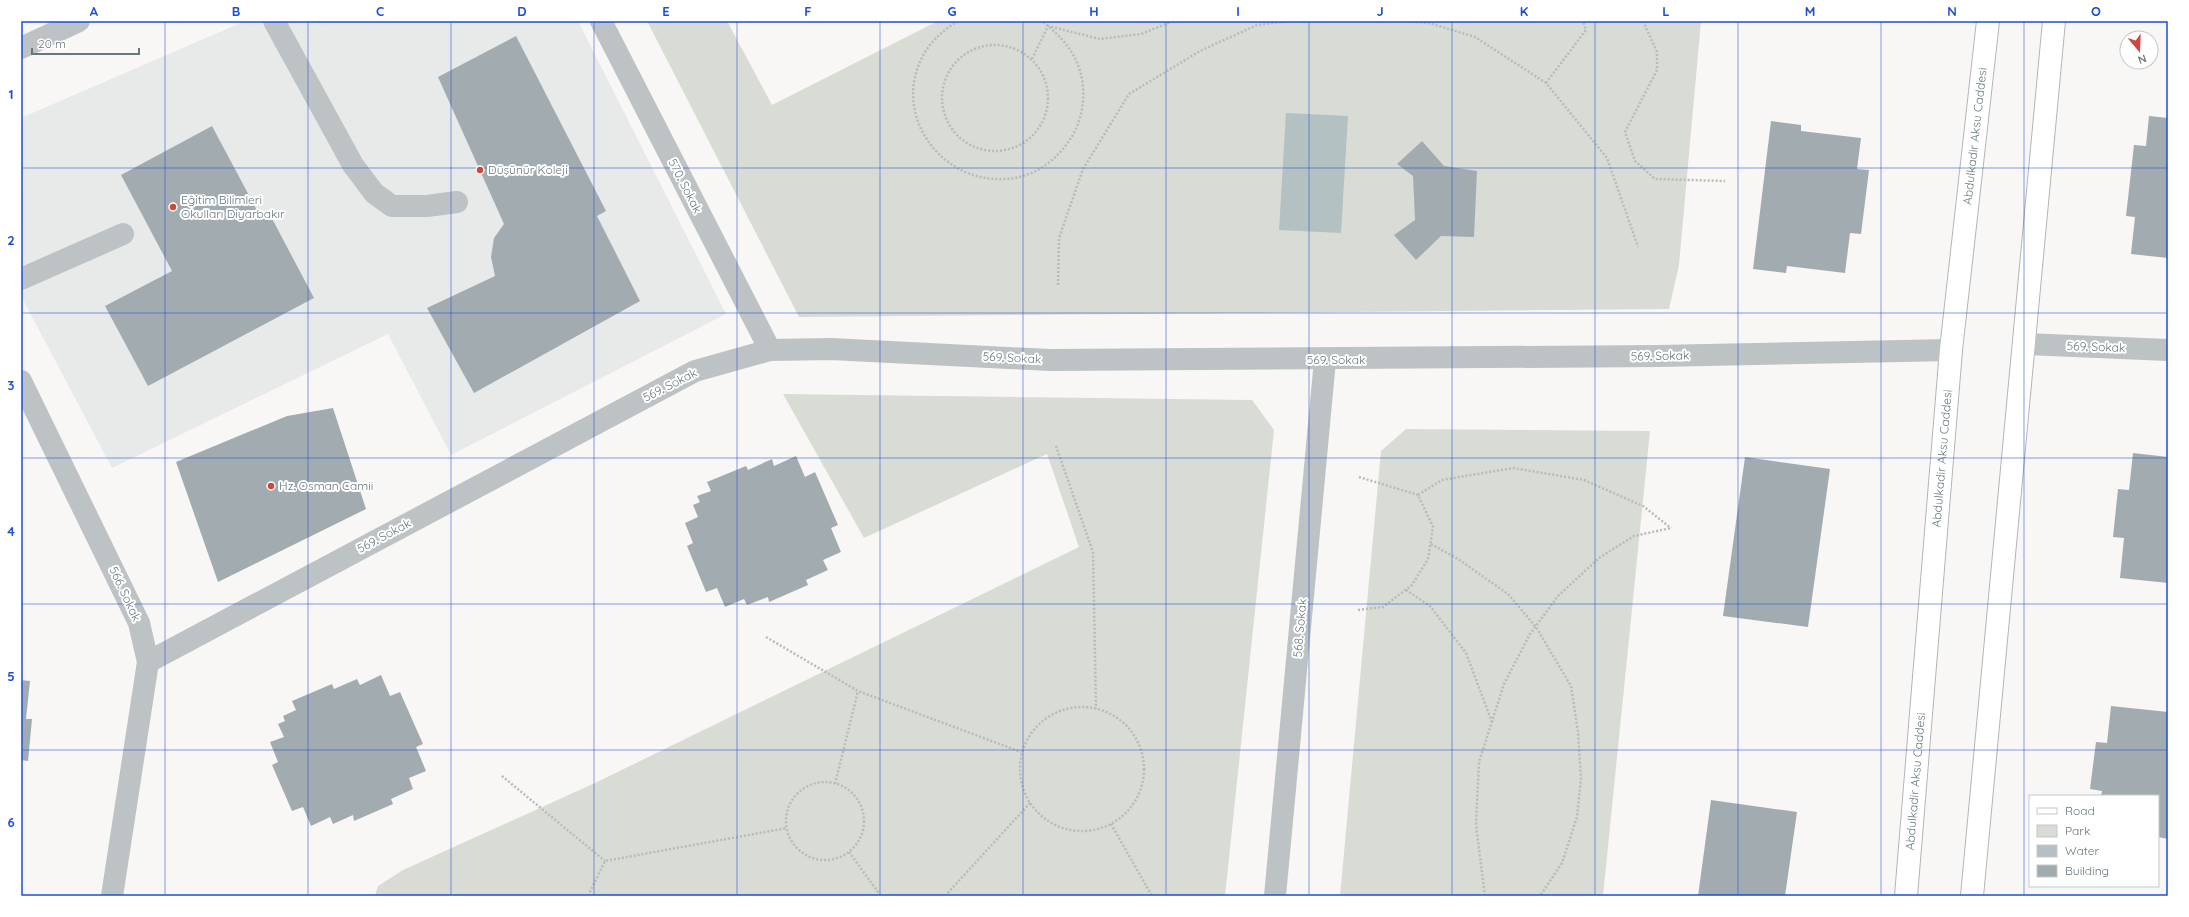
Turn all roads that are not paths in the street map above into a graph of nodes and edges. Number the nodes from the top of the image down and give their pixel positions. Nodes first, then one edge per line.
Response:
1 (80, 21) edge
2 (274, 21) edge
3 (600, 21) edge
4 (1988, 21) edge
5 (2054, 21) edge
6 (21, 48) edge
7 (458, 202) dead end
8 (123, 234) dead end
9 (21, 279) edge
10 (2024, 344) junction
11 (770, 350) junction
12 (1951, 350) junction
13 (2168, 350) edge
14 (1326, 360) junction
15 (21, 381) edge
16 (148, 662) junction
17 (112, 896) edge
18 (1275, 896) edge
19 (1906, 896) edge
20 (1972, 896) edge

1 - 6 street
2 - 7 street
3 - 11 street, 570. Sokak
4 - 12 main road, Abdulkadir Aksu Caddesi
5 - 10 main road
8 - 9 street
10 - 13 street, 569. Sokak
10 - 20 main road
11 - 14 street, 569. Sokak
11 - 16 street, 569. Sokak
12 - 14 street, 569. Sokak
12 - 19 main road, Abdulkadir Aksu Caddesi
14 - 18 street, 568. Sokak
15 - 16 street, 566. Sokak
16 - 17 street, 566. Sokak

